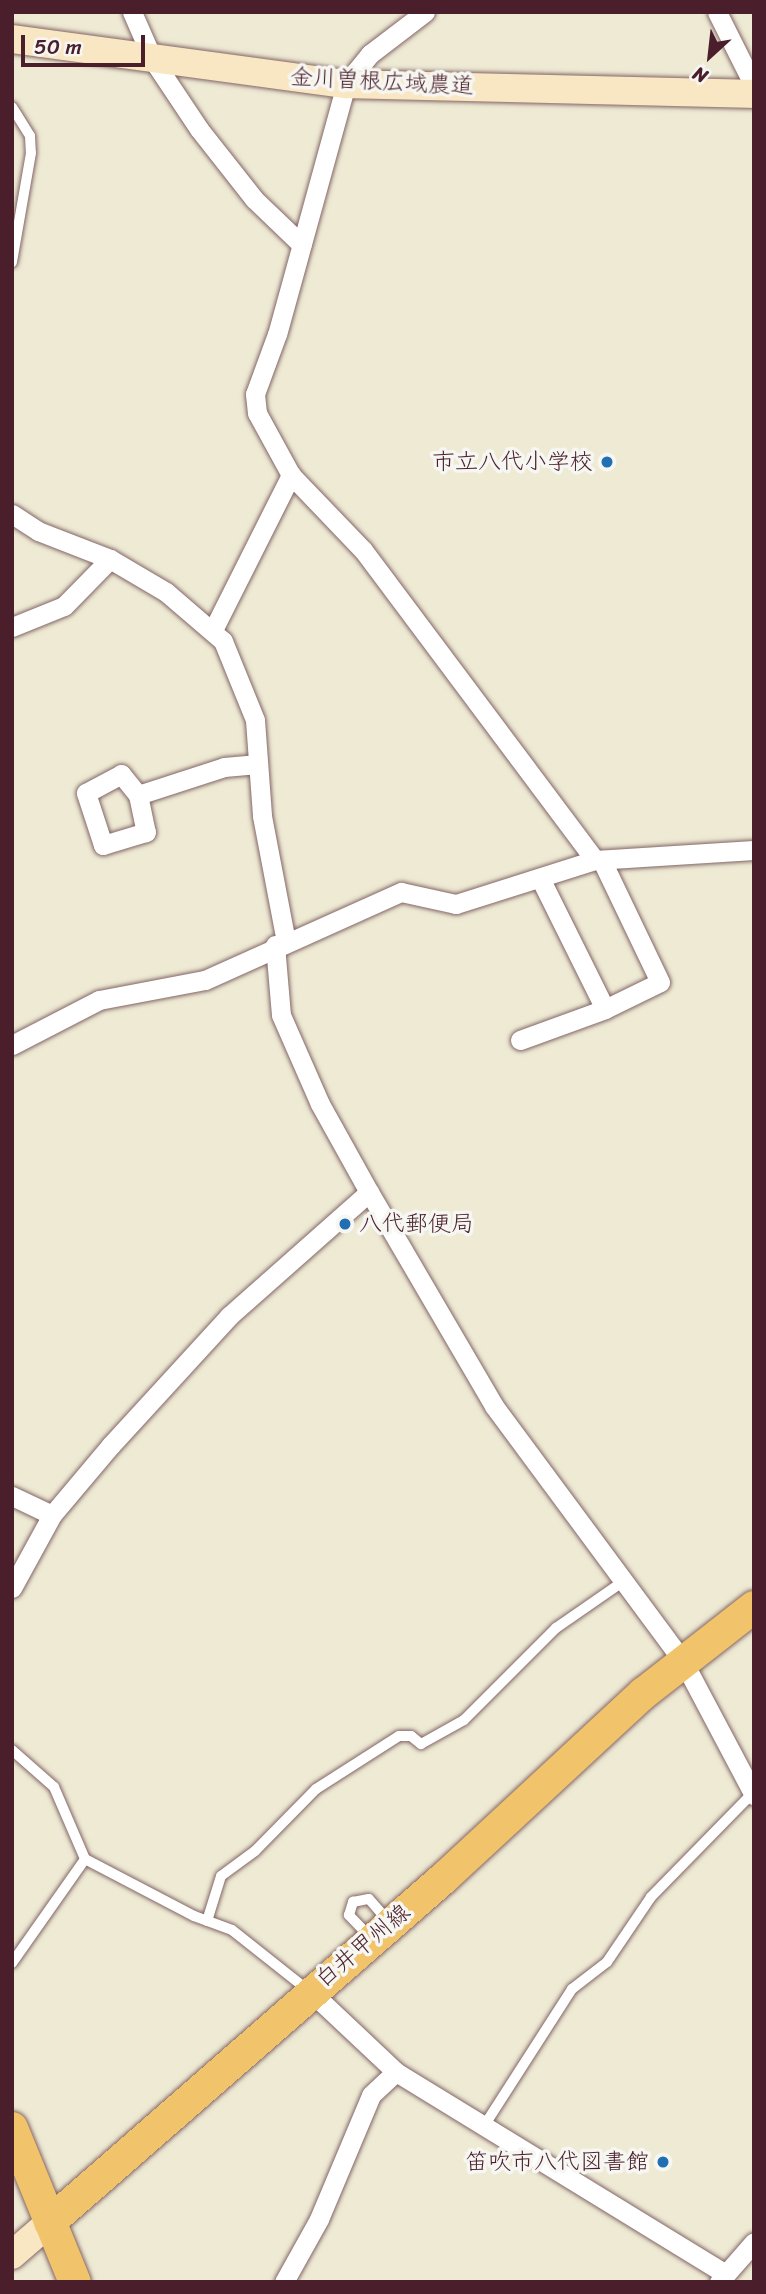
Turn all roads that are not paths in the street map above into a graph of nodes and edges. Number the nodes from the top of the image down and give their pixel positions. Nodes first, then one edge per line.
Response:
1 (132, 12) edge
2 (425, 12) edge
3 (717, 12) edge
4 (12, 39) edge
5 (153, 60) junction
6 (346, 84) junction
7 (754, 86) edge
8 (754, 94) edge
9 (12, 107) edge
10 (302, 245) junction
11 (12, 262) edge
12 (291, 475) junction
13 (12, 514) edge
14 (110, 559) junction
15 (12, 627) edge
16 (213, 630) junction
17 (258, 764) junction
18 (138, 795) dead end
19 (754, 850) edge
20 (599, 860) junction
21 (540, 878) junction
22 (281, 943) junction
23 (605, 1009) junction
24 (520, 1040) dead end
25 (12, 1045) edge
26 (369, 1192) junction
27 (12, 1496) edge
28 (52, 1516) junction
29 (624, 1581) junction
30 (12, 1588) edge
31 (754, 1607) edge
32 (683, 1661) junction
33 (12, 1750) edge
34 (753, 1794) edge
35 (85, 1858) junction
36 (207, 1921) junction
37 (12, 1963) edge
38 (310, 1991) junction
39 (396, 2071) junction
40 (484, 2127) junction
41 (12, 2128) edge
42 (50, 2222) junction
43 (754, 2242) edge
44 (12, 2255) edge
45 (721, 2278) edge
46 (71, 2279) edge
47 (284, 2282) edge

1 - 5 street
2 - 6 street
3 - 7 street
4 - 5 street, 金川曽根広域農道
5 - 6 street, 金川曽根広域農道
5 - 10 street
6 - 8 street, 金川曽根広域農道
6 - 10 street
9 - 11 lane
10 - 12 street
12 - 16 street
12 - 20 street
13 - 14 street
14 - 15 street
14 - 16 street
16 - 17 street
17 - 18 street
17 - 22 street
19 - 20 street
20 - 21 street
20 - 23 street
21 - 22 street
21 - 23 street
22 - 25 street
22 - 26 street
23 - 24 street
26 - 28 street
26 - 29 street
27 - 28 street
28 - 30 street
29 - 32 street
29 - 36 lane
31 - 32 main road, 白井甲州線
32 - 34 street
32 - 38 main road, 白井甲州線
33 - 35 lane
34 - 40 lane
35 - 36 lane
35 - 37 lane
36 - 38 lane
38 - 39 street
38 - 42 main road, 白井甲州線
39 - 40 street
39 - 47 street
40 - 45 street
41 - 42 main road
42 - 44 street
42 - 46 main road
43 - 45 street

